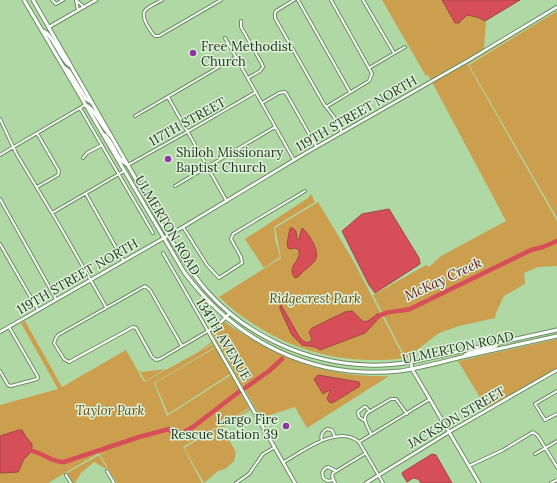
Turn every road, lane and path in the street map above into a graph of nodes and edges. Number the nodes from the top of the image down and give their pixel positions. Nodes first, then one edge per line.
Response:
1 (24, 0) edge
2 (33, 0) edge
3 (52, 0) edge
4 (63, 0) edge
5 (96, 0) edge
6 (162, 0) edge
7 (221, 0) edge
8 (294, 0) edge
9 (298, 0) edge
10 (331, 0) edge
11 (363, 0) edge
12 (77, 1) edge
13 (84, 7) junction
14 (557, 7) edge
15 (78, 10) junction
16 (240, 21) dead end
17 (49, 27) junction
18 (42, 31) junction
19 (225, 38) dead end
20 (405, 47) dead end
21 (394, 53) junction
22 (236, 57) junction
23 (62, 65) junction
24 (72, 68) junction
25 (369, 68) junction
26 (248, 78) junction
27 (256, 92) junction
28 (350, 92) junction
29 (168, 97) junction
30 (92, 103) junction
31 (262, 103) junction
32 (85, 105) junction
33 (326, 107) junction
34 (80, 108) junction
35 (135, 116) dead end
36 (0, 119) edge
37 (275, 127) junction
38 (187, 132) junction
39 (343, 132) junction
40 (37, 133) junction
41 (102, 133) junction
42 (112, 136) junction
43 (102, 145) junction
44 (316, 146) junction
45 (13, 147) junction
46 (0, 155) edge
47 (83, 158) dead end
48 (294, 160) junction
49 (128, 164) junction
50 (207, 167) junction
51 (124, 171) junction
52 (119, 174) junction
53 (175, 186) dead end
54 (37, 187) junction
55 (306, 191) dead end
56 (86, 194) junction
57 (0, 199) edge
58 (226, 200) junction
59 (52, 214) junction
60 (183, 227) junction
61 (153, 233) dead end
62 (168, 234) junction
63 (163, 238) junction
64 (0, 244) edge
65 (162, 253) dead end
66 (124, 260) junction
67 (90, 280) junction
68 (56, 300) junction
69 (106, 307) junction
70 (38, 310) junction
71 (230, 313) junction
72 (225, 318) junction
73 (9, 327) junction
74 (557, 330) edge
75 (208, 331) junction
76 (0, 332) edge
77 (557, 336) edge
78 (497, 343) junction
79 (182, 346) junction
80 (462, 357) junction
81 (411, 362) junction
82 (412, 369) junction
83 (557, 370) edge
84 (0, 371) edge
85 (557, 391) edge
86 (430, 399) junction
87 (370, 412) junction
88 (407, 414) junction
89 (557, 414) edge
90 (365, 421) junction
91 (449, 432) junction
92 (372, 434) junction
93 (335, 437) junction
94 (322, 440) junction
95 (557, 441) edge
96 (359, 442) junction
97 (275, 447) junction
98 (545, 448) junction
99 (366, 453) junction
100 (535, 454) dead end
101 (284, 462) junction
102 (469, 466) junction
103 (557, 467) edge
104 (107, 471) dead end
105 (336, 471) junction
106 (66, 474) dead end
107 (379, 475) junction
108 (333, 480) junction
109 (557, 480) edge
110 (71, 483) edge
111 (114, 483) edge
112 (236, 483) edge
113 (295, 483) edge
114 (335, 483) edge
115 (366, 483) edge
116 (383, 483) edge
117 (478, 483) edge
118 (551, 483) edge

1 - 18 main road, ULMERTON ROAD
2 - 17 main road, ULMERTON ROAD
3 - 4 street
5 - 13 street
6 - 7 street
8 - 33 street
9 - 28 street
10 - 25 street
11 - 21 street
12 - 13 street
12 - 15 street
13 - 15 street
14 - 39 street, 119TH STREET NORTH
15 - 17 street
16 - 26 street
17 - 24 main road, ULMERTON ROAD
18 - 23 main road, ULMERTON ROAD
18 - 24 main road
19 - 22 street
20 - 21 street
21 - 25 street
22 - 26 street
22 - 29 street
23 - 30 main road
23 - 32 main road, ULMERTON ROAD
24 - 30 main road, ULMERTON ROAD
25 - 28 street
26 - 27 street
27 - 31 street
27 - 38 street, 117TH STREET
28 - 33 street
29 - 35 street
29 - 38 street
30 - 42 main road, ULMERTON ROAD
31 - 37 street
31 - 44 street
32 - 34 street
32 - 41 main road, ULMERTON ROAD
32 - 42 main road
33 - 39 street
34 - 40 street
34 - 43 street
36 - 45 street
37 - 48 street
37 - 50 street
38 - 49 street, 117TH STREET
38 - 50 street
39 - 44 street, 119TH STREET NORTH
40 - 45 street
40 - 54 street
41 - 49 main road
41 - 51 main road, ULMERTON ROAD
42 - 49 main road, ULMERTON ROAD
43 - 47 street
43 - 52 street
44 - 48 street, 119TH STREET NORTH
45 - 46 street
45 - 54 street
48 - 58 street, 119TH STREET NORTH
49 - 62 main road, ULMERTON ROAD
50 - 53 street
50 - 58 street
51 - 52 street
51 - 63 main road, ULMERTON ROAD
52 - 56 street
52 - 61 street
54 - 59 street
55 - 60 street
56 - 59 street
56 - 66 street
57 - 68 street
58 - 60 street, 119TH STREET NORTH
59 - 67 street
60 - 62 street, 119TH STREET NORTH
62 - 63 street, 119TH STREET NORTH
62 - 71 main road, ULMERTON ROAD
63 - 66 street, 119TH STREET NORTH
63 - 72 main road, ULMERTON ROAD
64 - 70 street
65 - 75 street, 134TH AVENUE
66 - 67 street, 119TH STREET NORTH
67 - 68 street, 119TH STREET NORTH
67 - 69 street
68 - 70 street, 119TH STREET NORTH
69 - 79 street
69 - 79 street
70 - 73 street, 119TH STREET NORTH
71 - 72 street
71 - 81 main road, ULMERTON ROAD
72 - 75 street
72 - 82 main road, ULMERTON ROAD
73 - 76 street, 119TH STREET NORTH
73 - 84 street
74 - 78 main road, ULMERTON ROAD
75 - 79 street
75 - 97 street, 134TH AVENUE
77 - 80 main road, ULMERTON ROAD
78 - 80 main road
78 - 81 main road, ULMERTON ROAD
80 - 82 main road, ULMERTON ROAD
81 - 82 street
82 - 86 street
83 - 91 street, JACKSON STREET
85 - 89 street
86 - 88 street
86 - 91 street
87 - 88 street
87 - 90 street
87 - 90 street
88 - 92 street
90 - 92 street
91 - 102 street
91 - 107 street, JACKSON STREET
92 - 96 street
93 - 94 street
93 - 94 street
93 - 96 street
94 - 101 street
95 - 98 street
96 - 99 street
97 - 101 street, 134TH AVENUE
97 - 112 street
98 - 100 street
98 - 102 street
98 - 103 street
99 - 105 street
99 - 107 street
101 - 113 street, 134TH AVENUE
102 - 117 street
104 - 111 street
105 - 108 street
105 - 108 street
106 - 110 street
107 - 115 street, JACKSON STREET
107 - 116 street
108 - 114 street
109 - 118 street

